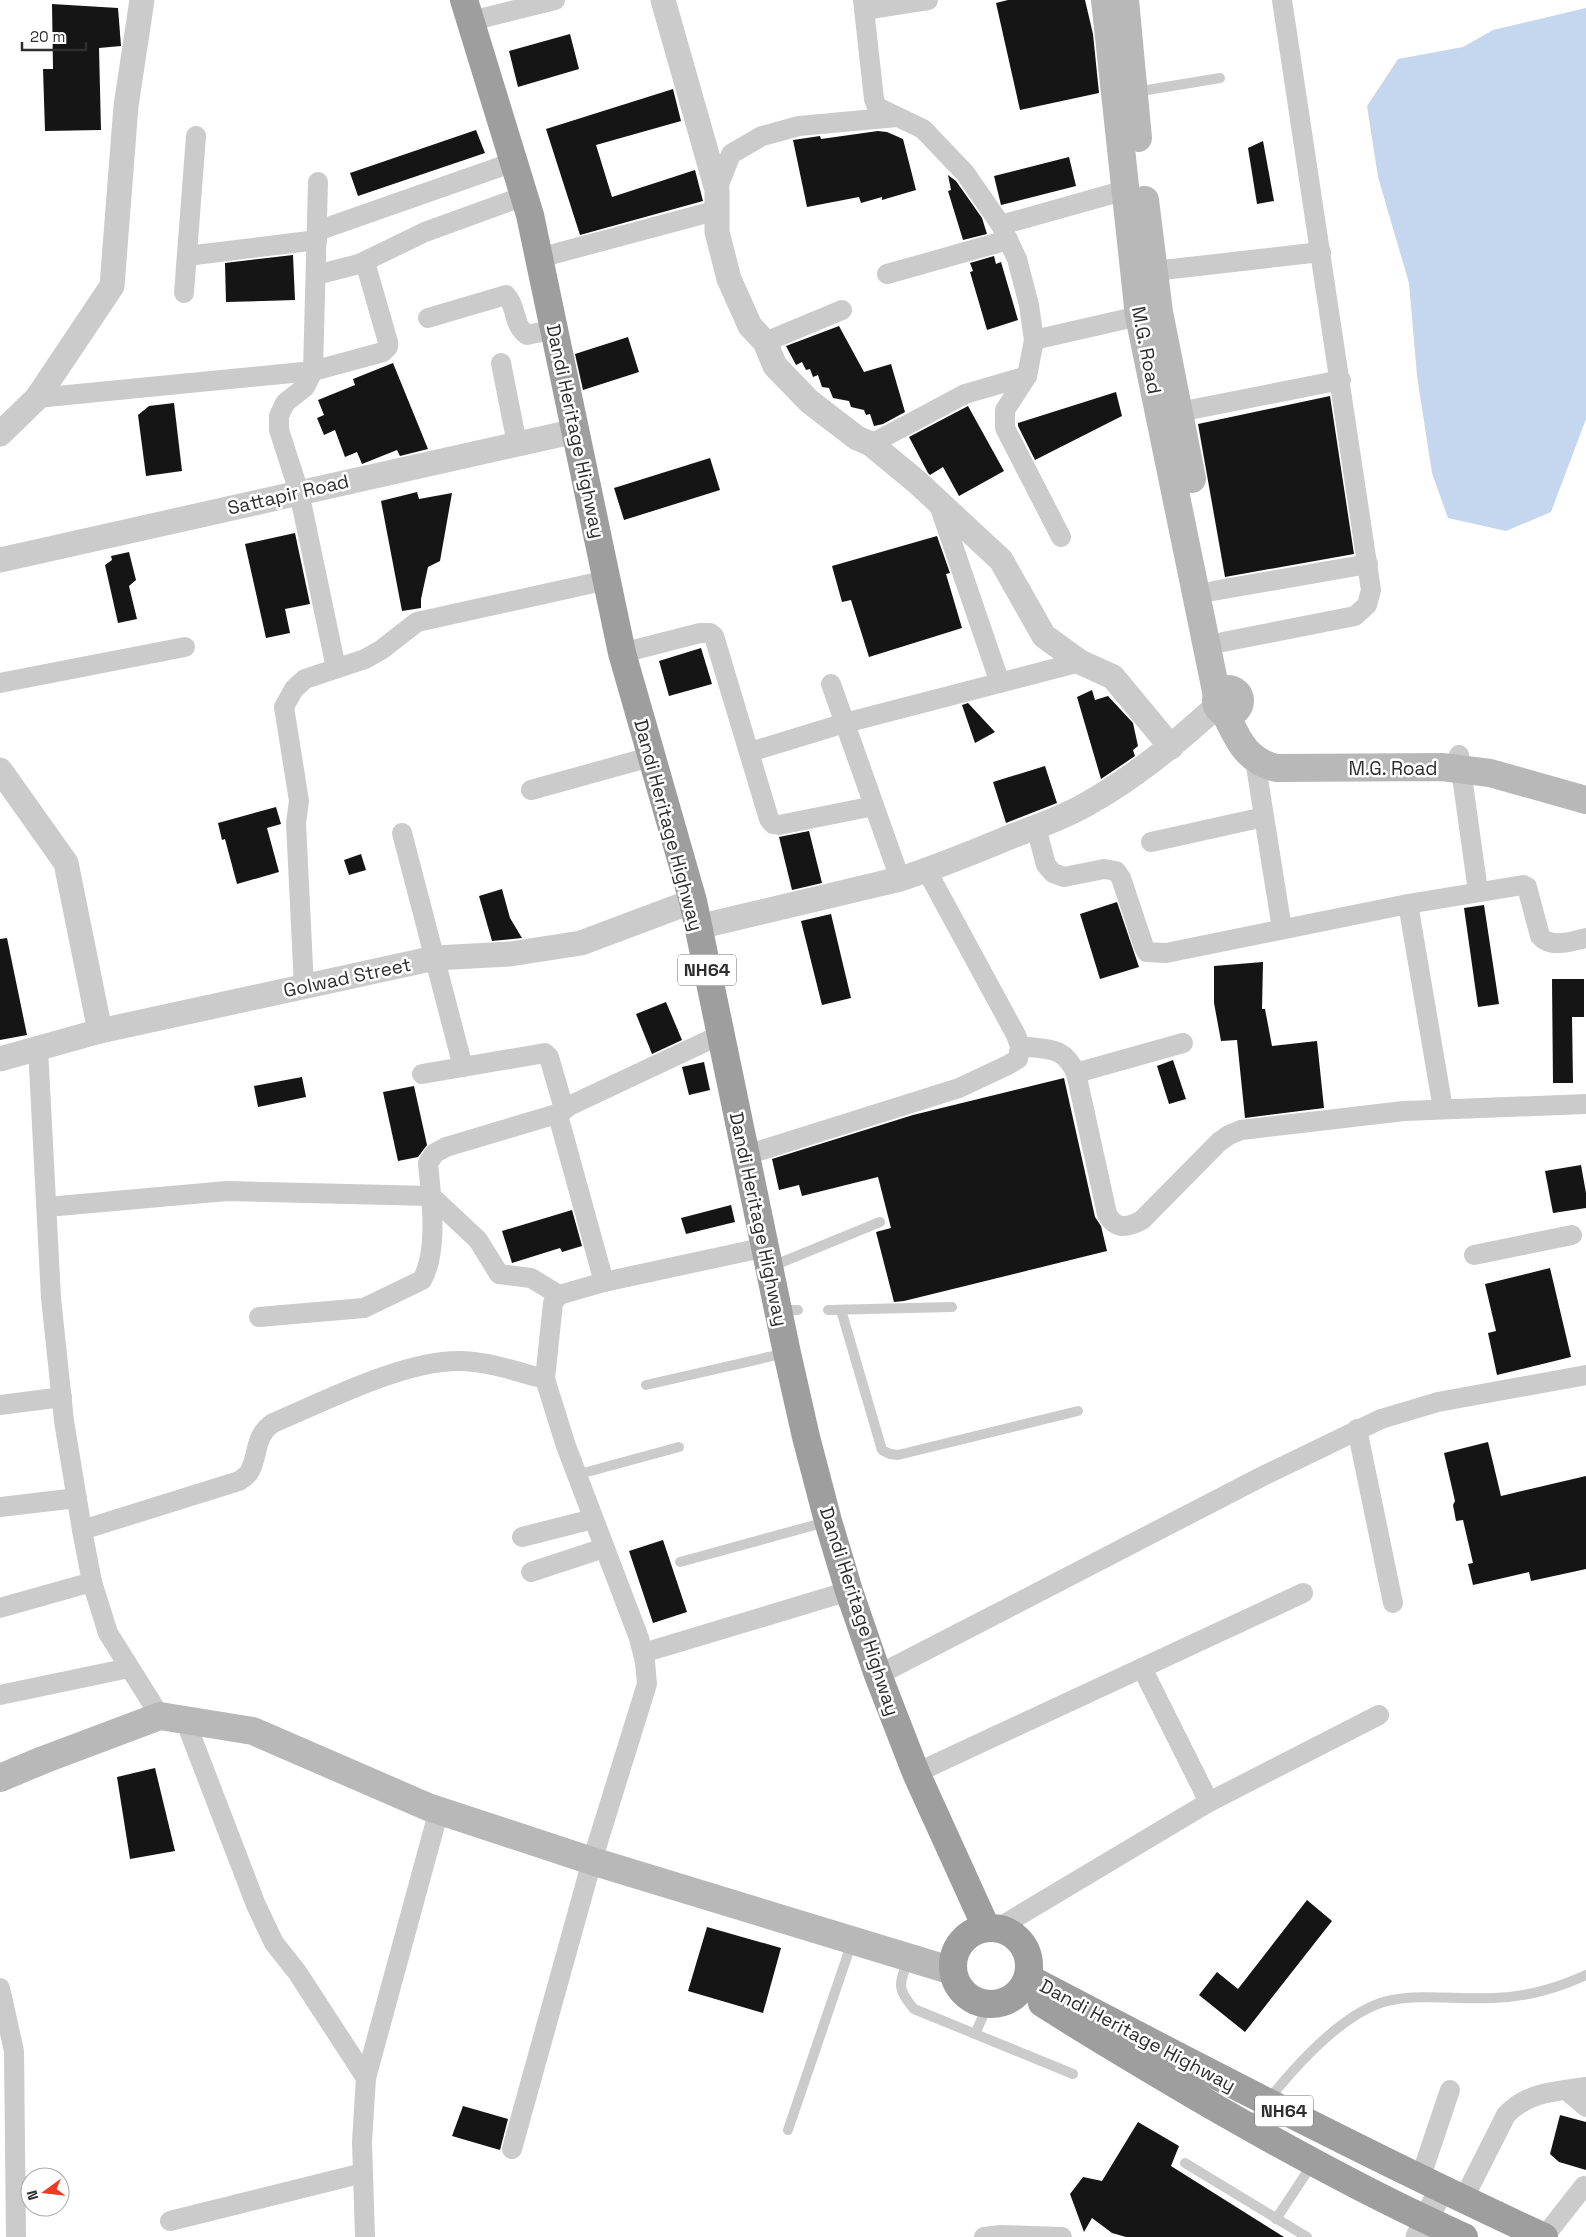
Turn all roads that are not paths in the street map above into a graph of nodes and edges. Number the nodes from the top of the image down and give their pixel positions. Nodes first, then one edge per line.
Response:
1 (142, 0) edge
2 (555, 0) edge
3 (663, 0) edge
4 (928, 0) edge
5 (1105, 0) edge
6 (1125, 0) edge
7 (1282, 0) edge
8 (863, 5) edge
9 (468, 10) edge
10 (1220, 78) dead end
11 (1134, 92) junction
12 (899, 117) junction
13 (196, 136) dead end
14 (514, 162) junction
15 (318, 182) dead end
16 (1126, 190) junction
17 (524, 196) junction
18 (717, 200) junction
19 (1004, 232) junction
20 (317, 236) junction
21 (1321, 252) junction
22 (187, 256) junction
23 (539, 258) junction
24 (365, 262) junction
25 (1154, 271) junction
26 (887, 274) dead end
27 (316, 275) junction
28 (184, 293) dead end
29 (842, 310) dead end
30 (1139, 316) junction
31 (428, 318) dead end
32 (555, 330) junction
33 (1034, 340) junction
34 (765, 342) junction
35 (501, 363) dead end
36 (313, 372) junction
37 (1027, 376) junction
38 (1341, 380) junction
39 (36, 398) junction
40 (1179, 412) junction
41 (576, 431) junction
42 (0, 434) edge
43 (517, 444) junction
44 (871, 444) junction
45 (298, 492) junction
46 (938, 502) junction
47 (1061, 537) dead end
48 (0, 560) edge
49 (1368, 564) junction
50 (607, 580) junction
51 (1214, 591) junction
52 (1223, 642) junction
53 (185, 647) dead end
54 (622, 653) junction
55 (1080, 662) junction
56 (336, 668) junction
57 (0, 683) edge
58 (1000, 683) junction
59 (831, 684) dead end
60 (1226, 703) junction
61 (845, 724) junction
62 (1171, 747) junction
63 (750, 752) junction
64 (650, 757) junction
65 (1255, 760) junction
66 (1299, 762) junction
67 (1460, 762) junction
68 (0, 770) edge
69 (1586, 785) edge
70 (531, 790) dead end
71 (1586, 800) edge
72 (874, 806) junction
73 (1264, 817) junction
74 (1036, 827) junction
75 (402, 832) dead end
76 (1151, 842) dead end
77 (927, 871) junction
78 (900, 879) junction
79 (1478, 891) junction
80 (693, 901) junction
81 (1408, 904) junction
82 (698, 927) junction
83 (1282, 930) junction
84 (1586, 938) edge
85 (436, 958) junction
86 (304, 987) junction
87 (100, 1031) junction
88 (722, 1034) junction
89 (1183, 1043) dead end
90 (1020, 1046) junction
91 (38, 1048) junction
92 (0, 1059) edge
93 (463, 1067) junction
94 (1076, 1073) junction
95 (422, 1074) dead end
96 (1586, 1104) edge
97 (1443, 1109) junction
98 (562, 1111) junction
99 (746, 1155) junction
100 (431, 1196) junction
101 (46, 1207) junction
102 (880, 1222) dead end
103 (1572, 1236) dead end
104 (1474, 1255) dead end
105 (768, 1257) junction
106 (604, 1282) junction
107 (559, 1295) junction
108 (952, 1307) dead end
109 (828, 1310) dead end
110 (840, 1310) junction
111 (259, 1317) dead end
112 (787, 1353) junction
113 (1586, 1375) edge
114 (545, 1379) junction
115 (646, 1385) dead end
116 (62, 1396) junction
117 (0, 1404) edge
118 (1078, 1411) dead end
119 (1357, 1429) junction
120 (679, 1447) dead end
121 (576, 1475) junction
122 (77, 1498) junction
123 (0, 1506) edge
124 (593, 1519) junction
125 (828, 1521) junction
126 (82, 1530) junction
127 (522, 1537) dead end
128 (604, 1548) junction
129 (680, 1562) dead end
130 (531, 1572) dead end
131 (92, 1582) junction
132 (850, 1592) junction
133 (1303, 1593) dead end
134 (1393, 1603) dead end
135 (0, 1608) edge
136 (643, 1653) junction
137 (129, 1668) junction
138 (1142, 1668) junction
139 (878, 1675) junction
140 (0, 1695) edge
141 (1379, 1715) dead end
142 (173, 1718) junction
143 (916, 1773) junction
144 (0, 1778) edge
145 (1209, 1802) junction
146 (439, 1810) junction
147 (592, 1861) junction
148 (992, 1927) junction
149 (853, 1939) junction
150 (910, 1957) junction
151 (953, 1971) junction
152 (1586, 1975) edge
153 (1025, 1984) junction
154 (0, 1988) edge
155 (988, 2004) junction
156 (975, 2034) junction
157 (1073, 2074) dead end
158 (366, 2078) junction
159 (1579, 2088) edge
160 (1450, 2090) dead end
161 (1266, 2102) junction
162 (1586, 2107) edge
163 (1249, 2127) junction
164 (788, 2130) dead end
165 (512, 2149) dead end
166 (1313, 2162) junction
167 (1184, 2163) dead end
168 (363, 2173) junction
169 (1586, 2188) edge
170 (1441, 2189) junction
171 (1276, 2218) junction
172 (170, 2221) dead end
173 (1422, 2228) edge
174 (16, 2237) edge
175 (365, 2237) edge
176 (984, 2237) edge
177 (1062, 2237) edge
178 (1307, 2237) edge
179 (1464, 2237) edge
180 (1544, 2237) edge

1 - 39 street
2 - 9 street
3 - 18 street
4 - 8 street
5 - 16 main road, M.G. Road
6 - 11 main road, M.G. Road
7 - 21 street
8 - 12 street
9 - 14 highway, Dandi Heritage Highway / NH64
10 - 11 lane
11 - 25 main road, M.G. Road
12 - 18 street
12 - 19 street
13 - 22 street
14 - 17 highway, Dandi Heritage Highway / NH64
14 - 20 street
15 - 20 street
16 - 19 street
16 - 30 main road, M.G. Road
17 - 23 highway, Dandi Heritage Highway / NH64
17 - 24 street
18 - 23 street
18 - 34 street
19 - 26 street
19 - 33 street
20 - 22 street
20 - 27 street
21 - 25 street
21 - 38 street
22 - 28 street
23 - 32 highway, Dandi Heritage Highway / NH64
24 - 27 street
24 - 36 street
25 - 40 main road, M.G. Road
27 - 36 street
29 - 34 street
30 - 33 street
30 - 60 main road, M.G. Road
31 - 32 street
32 - 41 highway, Dandi Heritage Highway / NH64
33 - 37 street
34 - 44 street
35 - 43 street
36 - 39 street
36 - 45 street
37 - 44 street
37 - 47 street
38 - 40 street
38 - 49 street
39 - 42 street
40 - 51 main road, M.G. Road
41 - 43 street, Sattapir Road
41 - 50 highway, Dandi Heritage Highway / NH64
43 - 45 street, Sattapir Road
44 - 46 street
45 - 48 street, Sattapir Road
45 - 56 street
46 - 55 street
46 - 58 street
49 - 51 street
49 - 52 street
50 - 54 highway, Dandi Heritage Highway / NH64
50 - 56 street
51 - 52 main road, M.G. Road
52 - 60 main road, M.G. Road
53 - 57 street
54 - 63 street
54 - 64 highway, Dandi Heritage Highway / NH64
55 - 58 street
55 - 62 street
56 - 86 street
58 - 61 street
59 - 61 street
60 - 62 street
60 - 65 main road, M.G. Road
60 - 66 main road, M.G. Road
61 - 63 street
61 - 72 street
62 - 74 street
63 - 72 street
64 - 70 street
64 - 80 highway, Dandi Heritage Highway / NH64
65 - 66 main road, M.G. Road
65 - 73 street
66 - 67 main road, M.G. Road
67 - 69 main road, M.G. Road
67 - 71 main road, M.G. Road
67 - 79 street
68 - 87 street
72 - 78 street
73 - 76 street
73 - 83 street
74 - 77 street
74 - 83 street
75 - 85 street
77 - 78 street
77 - 90 street
78 - 82 street
79 - 81 street
79 - 84 street
80 - 82 highway, Dandi Heritage Highway / NH64
80 - 85 street, Golwad Street
81 - 83 street
81 - 97 street
82 - 88 highway, Dandi Heritage Highway / NH64
85 - 86 street, Golwad Street
85 - 93 street
86 - 87 street, Golwad Street
87 - 91 street, Golwad Street
88 - 98 street
88 - 99 highway, Dandi Heritage Highway / NH64
89 - 94 street
90 - 94 street
90 - 99 street
91 - 92 street, Golwad Street
91 - 101 street
93 - 95 street
93 - 98 street
94 - 97 street
96 - 97 street
98 - 100 street
98 - 106 street
99 - 105 highway, Dandi Heritage Highway / NH64
100 - 101 street
100 - 107 street
100 - 111 street
101 - 116 street
102 - 105 lane
103 - 104 street
105 - 106 street
105 - 112 highway, Dandi Heritage Highway / NH64
106 - 107 street
107 - 114 street
108 - 110 lane
109 - 110 lane
110 - 118 lane
112 - 115 lane
112 - 125 highway, Dandi Heritage Highway / NH64
113 - 119 street
114 - 121 street
114 - 126 street
116 - 117 street
116 - 122 street
119 - 134 street
119 - 139 street
120 - 121 lane
121 - 124 street
122 - 123 street
122 - 126 street
124 - 127 street
124 - 128 street
125 - 129 lane
125 - 132 highway, Dandi Heritage Highway / NH64
126 - 131 street
128 - 130 street
128 - 136 street
131 - 135 street
131 - 137 street
132 - 136 street
132 - 139 highway, Dandi Heritage Highway / NH64
133 - 138 street
136 - 147 street
137 - 140 street
137 - 142 street
138 - 143 street
138 - 145 street
139 - 143 highway, Dandi Heritage Highway / NH64
141 - 145 street
142 - 144 main road
142 - 146 main road
142 - 158 street
143 - 148 highway, Dandi Heritage Highway / NH64
145 - 148 street
146 - 147 main road
146 - 158 street
147 - 149 main road
147 - 165 street
148 - 151 highway
148 - 153 highway
149 - 150 main road
149 - 164 lane
150 - 151 main road
150 - 156 lane
151 - 155 highway
152 - 161 lane
153 - 155 highway
153 - 161 highway, Dandi Heritage Highway / NH64
153 - 163 highway, Dandi Heritage Highway / NH64
154 - 174 street
155 - 156 lane
156 - 157 lane
158 - 168 street
159 - 162 street
159 - 170 street
160 - 170 street
161 - 163 lane
161 - 170 highway, Dandi Heritage Highway / NH64
163 - 166 highway, Dandi Heritage Highway / NH64
166 - 171 lane
166 - 173 highway, Dandi Heritage Highway / NH64
167 - 171 lane
168 - 172 street
168 - 175 street
169 - 180 street
170 - 173 street
170 - 180 highway, Dandi Heritage Highway / NH64
171 - 178 lane
173 - 179 highway, Dandi Heritage Highway / NH64
176 - 177 street

